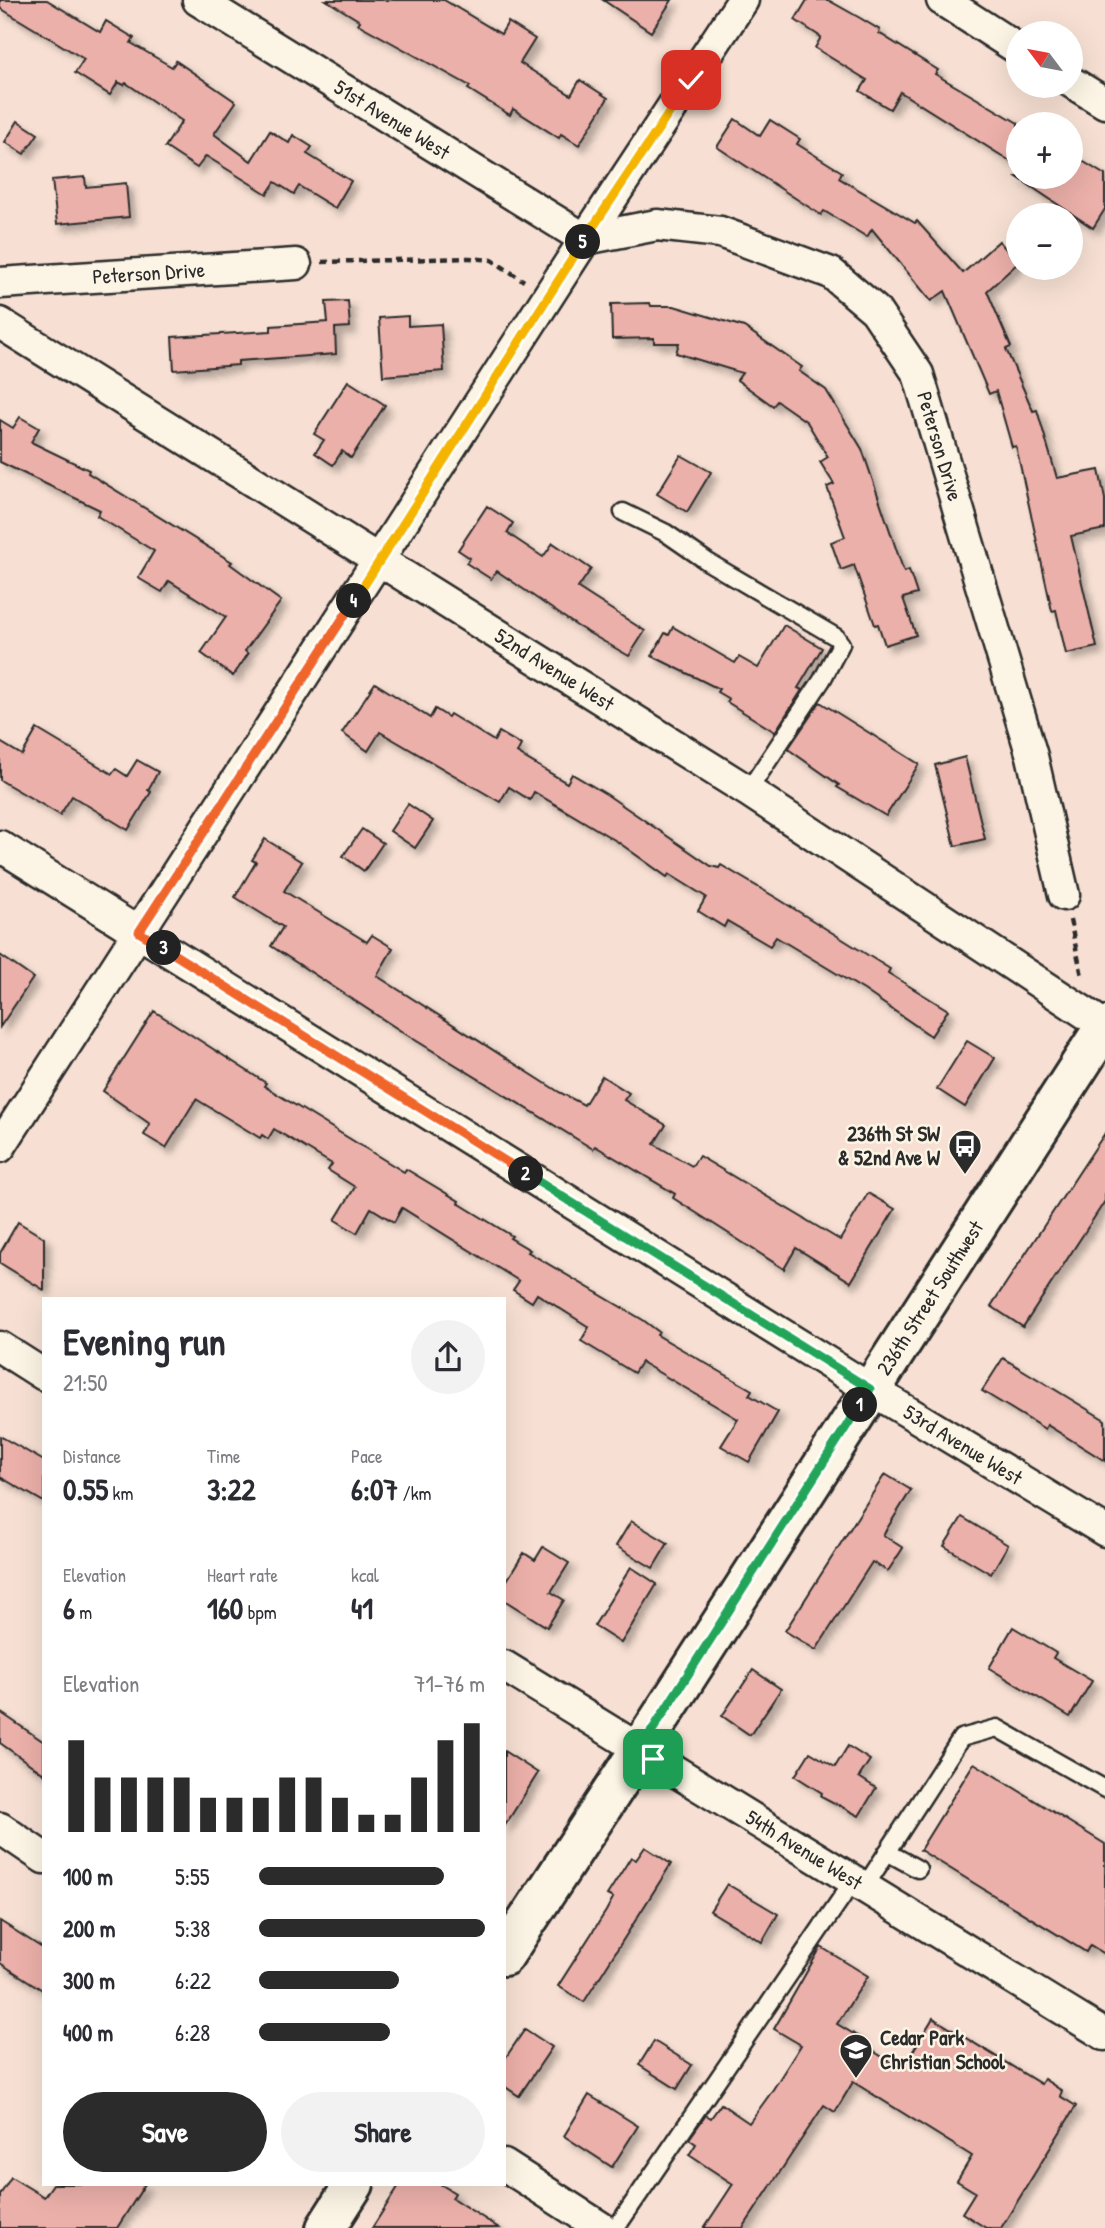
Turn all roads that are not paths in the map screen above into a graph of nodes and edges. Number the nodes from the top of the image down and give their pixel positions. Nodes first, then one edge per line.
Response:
1 (198, 0) edge
2 (743, 0) edge
3 (942, 0) edge
4 (1006, 40) edge
5 (1083, 89) edge
6 (1105, 103) edge
7 (586, 239) junction
8 (296, 264) road end
9 (0, 283) edge
10 (0, 323) edge
11 (623, 512) dead end
12 (380, 560) junction
13 (748, 791) junction
14 (0, 846) edge
15 (1064, 895) road end
16 (139, 932) junction
17 (1105, 1026) edge
18 (0, 1147) edge
19 (0, 1347) edge
20 (42, 1374) edge
21 (870, 1389) junction
22 (1105, 1531) edge
23 (506, 1667) edge
24 (639, 1751) junction
25 (1105, 1789) edge
26 (0, 1828) edge
27 (887, 1852) junction
28 (42, 1857) edge
29 (918, 1868) dead end
30 (858, 1884) junction
31 (506, 1952) edge
32 (1105, 2035) edge
33 (506, 2166) edge
34 (353, 2186) edge
35 (326, 2228) edge
36 (602, 2228) edge
37 (616, 2228) edge

1 - 7 street, 51st Avenue West
2 - 7 street
3 - 4 street
5 - 6 street
7 - 12 street
7 - 15 street, Peterson Drive
8 - 9 street, Peterson Drive
10 - 12 street, 52nd Avenue West
11 - 13 lane
12 - 13 street, 52nd Avenue West
12 - 16 street
13 - 17 street, 52nd Avenue West
14 - 16 street, 53rd Avenue West
16 - 18 street
16 - 21 street, 53rd Avenue West
17 - 21 main road, 236th Street Southwest
19 - 20 street
21 - 22 street, 53rd Avenue West
21 - 24 main road, 236th Street Southwest
23 - 24 street, 54th Avenue West
24 - 30 street, 54th Avenue West
24 - 31 main road, 236th Street Southwest
25 - 27 lane
26 - 28 street
27 - 29 lane
27 - 30 lane
30 - 32 street, 54th Avenue West
30 - 37 lane
33 - 36 street
34 - 35 main road

